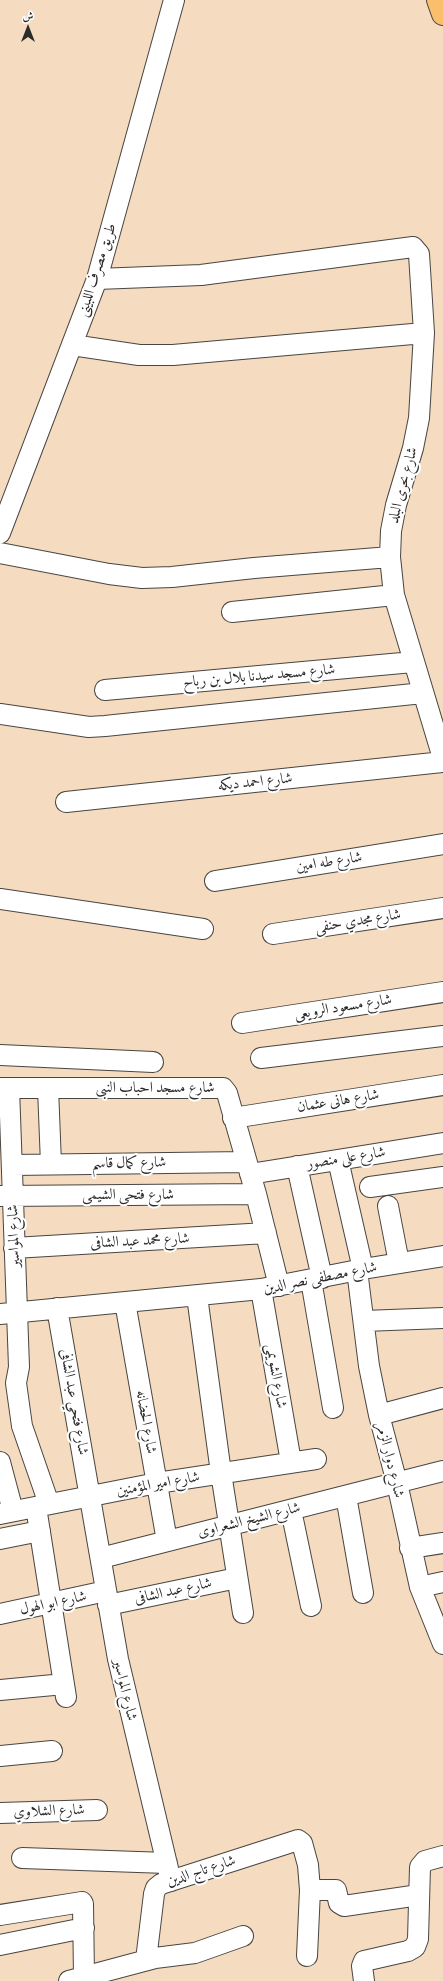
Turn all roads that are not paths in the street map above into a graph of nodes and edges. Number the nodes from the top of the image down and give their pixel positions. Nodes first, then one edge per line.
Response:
1 (174, 0) edge
2 (438, 0) edge
3 (443, 14) edge
4 (97, 279) junction
5 (424, 333) junction
6 (72, 345) junction
7 (0, 534) edge
8 (0, 553) edge
9 (390, 557) junction
10 (394, 595) junction
11 (232, 612) dead end
12 (413, 662) junction
13 (105, 690) dead end
14 (423, 693) junction
15 (0, 714) edge
16 (443, 758) edge
17 (443, 762) edge
18 (66, 802) dead end
19 (443, 844) edge
20 (215, 881) dead end
21 (0, 899) edge
22 (443, 908) edge
23 (203, 929) dead end
24 (273, 934) dead end
25 (443, 992) edge
26 (242, 1023) dead end
27 (443, 1036) edge
28 (0, 1055) edge
29 (261, 1058) dead end
30 (153, 1062) dead end
31 (443, 1085) edge
32 (5, 1088) edge
33 (48, 1088) junction
34 (233, 1118) junction
35 (5, 1140) edge
36 (443, 1143) edge
37 (338, 1160) junction
38 (51, 1164) junction
39 (12, 1165) junction
40 (297, 1166) junction
41 (248, 1168) junction
42 (443, 1177) edge
43 (370, 1187) dead end
44 (256, 1194) junction
45 (6, 1196) edge
46 (388, 1206) dead end
47 (266, 1233) junction
48 (9, 1236) edge
49 (443, 1256) edge
50 (399, 1263) junction
51 (360, 1270) junction
52 (7, 1274) edge
53 (317, 1279) junction
54 (270, 1288) junction
55 (197, 1296) junction
56 (125, 1302) junction
57 (57, 1308) junction
58 (8, 1313) edge
59 (443, 1318) edge
60 (364, 1321) junction
61 (9, 1346) edge
62 (443, 1398) edge
63 (9, 1401) edge
64 (333, 1408) dead end
65 (379, 1415) junction
66 (316, 1459) dead end
67 (0, 1462) edge
68 (291, 1462) junction
69 (443, 1471) edge
70 (221, 1473) junction
71 (157, 1483) junction
72 (397, 1483) junction
73 (91, 1496) junction
74 (346, 1496) junction
75 (42, 1506) junction
76 (291, 1510) junction
77 (6, 1512) edge
78 (229, 1525) junction
79 (40, 1531) junction
80 (0, 1539) edge
81 (167, 1541) junction
82 (443, 1543) edge
83 (410, 1548) junction
84 (101, 1558) junction
85 (237, 1578) junction
86 (443, 1582) edge
87 (420, 1587) junction
88 (363, 1593) dead end
89 (107, 1598) junction
90 (51, 1603) junction
91 (311, 1606) dead end
92 (243, 1613) dead end
93 (0, 1614) edge
94 (442, 1639) edge
95 (0, 1690) edge
96 (52, 1751) dead end
97 (0, 1756) edge
98 (97, 1810) dead end
99 (0, 1813) edge
100 (443, 1856) edge
101 (22, 1858) dead end
102 (169, 1872) junction
103 (310, 1890) junction
104 (419, 1895) junction
105 (0, 1915) edge
106 (84, 1928) junction
107 (243, 1936) dead end
108 (0, 1945) edge
109 (307, 1956) dead end
110 (146, 1960) junction
111 (88, 1978) edge
112 (364, 1981) edge

1 - 4 street, طريق مصرف اللبينى
2 - 3 main road
4 - 5 street, شارع بحرى البلد
4 - 6 street, طريق مصرف اللبينى
5 - 6 street
5 - 9 street, شارع بحرى البلد
6 - 7 street, طريق مصرف اللبينى
8 - 9 street
9 - 10 street, شارع بحرى البلد
10 - 11 street
10 - 12 street, شارع بحرى البلد
12 - 13 street, شارع مسجد سيدنا بلال بن رباح
12 - 14 street, شارع بحرى البلد
14 - 15 street
14 - 16 street, شارع بحرى البلد
17 - 18 street, شارع احمد ديكه
19 - 20 street, شارع طه امين
21 - 23 street
22 - 24 street, شارع مجدي حنفى
25 - 26 street, شارع مسعود الرويعى
27 - 29 street
28 - 30 street
31 - 34 street, شارع هانى عثمان
32 - 33 street, شارع مسجد احباب النبى
32 - 35 street, شارع المواسير
33 - 34 street, شارع مسجد احباب النبى
33 - 38 street
34 - 41 street, شارع مسجد احباب النبى
35 - 39 street, شارع المواسير
36 - 37 street, شارع على منصور
37 - 40 street, شارع على منصور
37 - 51 street, شارع دوار الزمر
38 - 39 street, شارع كمال قاسم
38 - 41 street, شارع كمال قاسم
39 - 45 street, شارع المواسير
40 - 41 street, شارع على منصور
40 - 53 street
41 - 44 street, شارع مسجد احباب النبى
42 - 43 street
44 - 45 street, شارع فتحى الشيمى
44 - 47 street, شارع مسجد احباب النبى
45 - 48 street, شارع المواسير
46 - 50 street
47 - 48 street, شارع محمد عبد الشافى
47 - 54 street, شارع مسجد احباب النبى
48 - 52 street, شارع المواسير
49 - 50 street, شارع مصطفى نصر الدين
50 - 51 street, شارع مصطفى نصر الدين
51 - 53 street, شارع مصطفى نصر الدين
51 - 60 street, شارع دوار الزمر
52 - 58 street, شارع المواسير
53 - 54 street, شارع مصطفى نصر الدين
53 - 64 street
54 - 55 street, شارع مصطفى نصر الدين
54 - 68 street, شارع الشويمى
55 - 56 street, شارع مصطفى نصر الدين
55 - 70 street
56 - 57 street, شارع مصطفى نصر الدين
56 - 71 street, شارع الحضانه
57 - 58 street, شارع مصطفى نصر الدين
57 - 73 street, شارع فتحي عبد الشافى
58 - 61 street, شارع المواسير
59 - 60 street
60 - 65 street, شارع دوار الزمر
61 - 63 street, شارع المواسير
62 - 65 street
63 - 75 street, شارع المواسير
65 - 72 street, شارع دوار الزمر
66 - 68 street, شارع امير المؤمنين
67 - 77 street
68 - 70 street, شارع امير المؤمنين
69 - 72 street, شارع الشيخ الشعراوى
70 - 71 street, شارع امير المؤمنين
70 - 78 street
71 - 73 street, شارع امير المؤمنين
71 - 81 street, شارع الحضانه
72 - 74 street, شارع الشيخ الشعراوى
72 - 83 street, شارع دوار الزمر
73 - 75 street, شارع امير المؤمنين
73 - 84 street, شارع المواسير
74 - 76 street, شارع الشيخ الشعراوى
74 - 88 street
75 - 77 street, شارع امير المؤمنين
75 - 79 street, شارع المواسير
76 - 78 street, شارع الشيخ الشعراوى
76 - 91 street
78 - 81 street, شارع الشيخ الشعراوى
78 - 85 street
79 - 80 street
79 - 90 street, شارع المواسير
81 - 84 street, شارع الشيخ الشعراوى
82 - 83 street
83 - 87 street, شارع دوار الزمر
84 - 89 street, شارع المواسير
85 - 89 street, شارع عبد الشافى
85 - 92 street
86 - 87 street
87 - 94 street, شارع دوار الزمر
89 - 90 street, شارع ابو الهول
89 - 102 street, شارع المواسير
90 - 93 street, شارع ابو الهول
90 - 95 street, شارع المواسير
96 - 97 street
98 - 99 street, شارع الشلاوي
100 - 104 street
101 - 102 street
102 - 103 street, شارع تاج الدين
102 - 110 street, شارع تاج الدين
103 - 104 street
103 - 109 street
104 - 112 street
105 - 106 street
106 - 108 street
106 - 111 street
107 - 110 street
110 - 111 street

